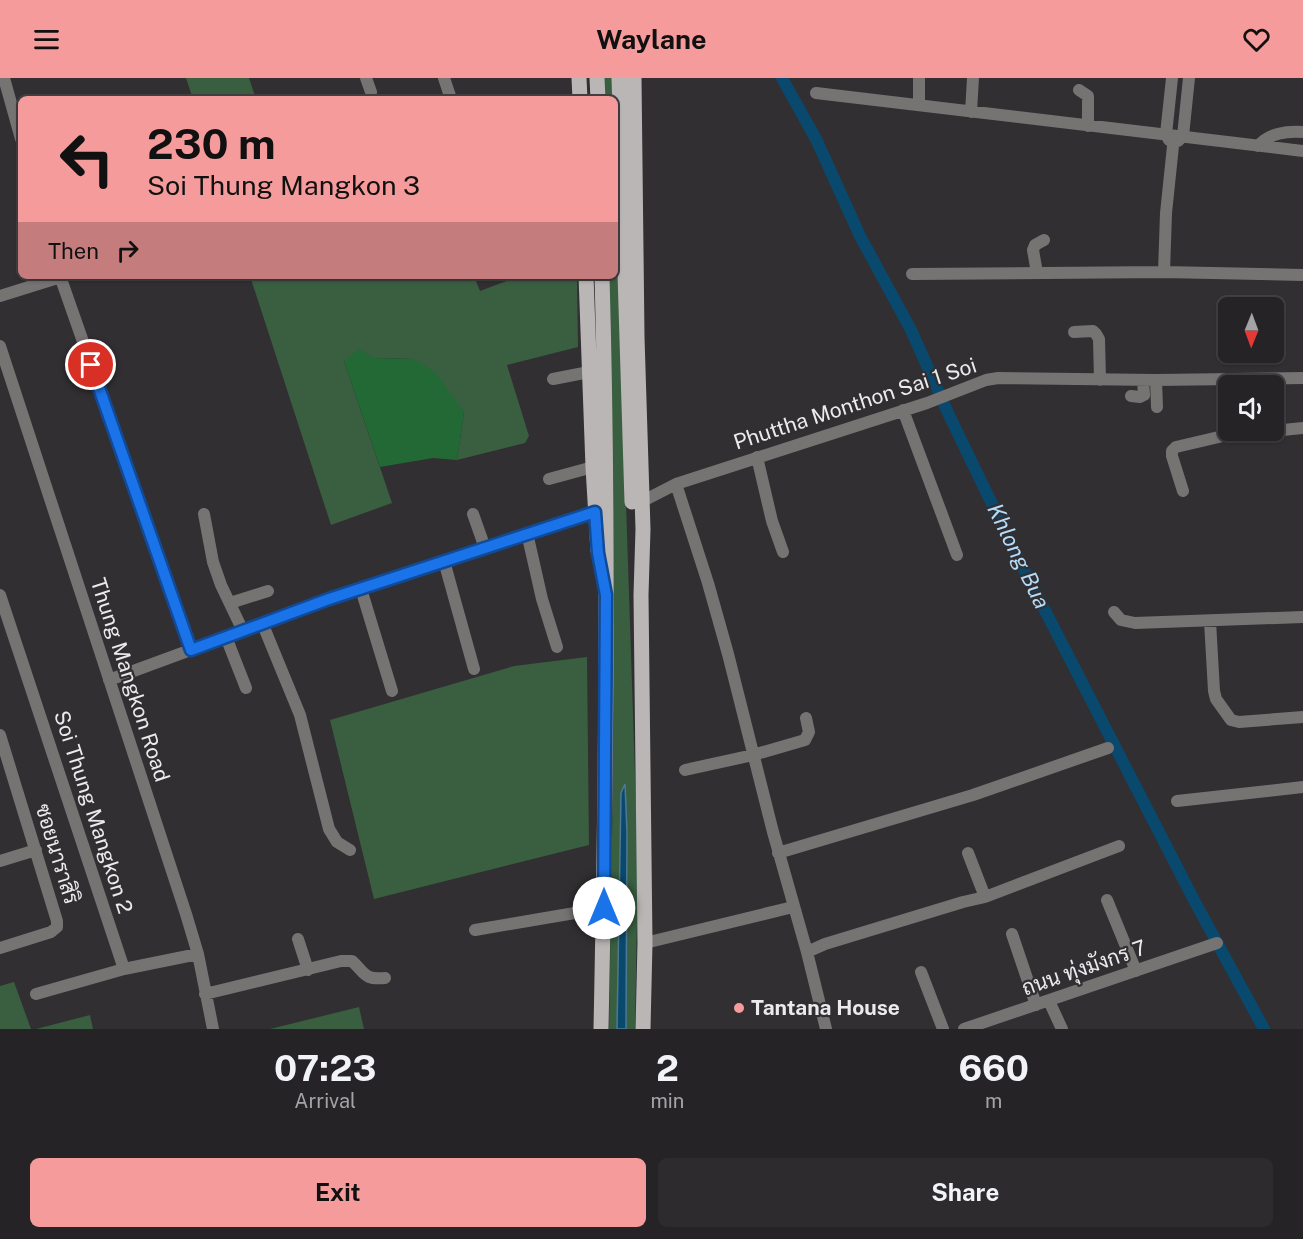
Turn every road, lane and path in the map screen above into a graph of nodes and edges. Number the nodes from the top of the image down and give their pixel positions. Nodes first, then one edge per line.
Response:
1 (4, 78) edge
2 (366, 78) edge
3 (444, 78) edge
4 (579, 78) edge
5 (597, 78) edge
6 (619, 78) edge
7 (634, 78) edge
8 (919, 78) edge
9 (973, 78) edge
10 (1172, 78) edge
11 (1189, 78) edge
12 (1079, 90) dead end
13 (371, 92) dead end
14 (816, 93) dead end
15 (450, 96) edge
16 (580, 96) edge
17 (598, 96) edge
18 (919, 105) junction
19 (970, 112) junction
20 (1088, 126) junction
21 (18, 128) edge
22 (1303, 132) edge
23 (1166, 134) junction
24 (1183, 136) junction
25 (1173, 146) junction
26 (1258, 146) junction
27 (1303, 151) edge
28 (1044, 240) dead end
29 (1164, 272) junction
30 (1037, 273) junction
31 (912, 274) dead end
32 (1303, 274) edge
33 (52, 279) edge
34 (62, 279) edge
35 (586, 279) edge
36 (602, 279) edge
37 (0, 296) edge
38 (1074, 332) dead end
39 (0, 346) edge
40 (589, 372) junction
41 (1303, 378) edge
42 (553, 379) dead end
43 (1100, 380) junction
44 (1143, 380) junction
45 (1156, 380) junction
46 (1131, 396) dead end
47 (1157, 407) dead end
48 (903, 410) junction
49 (1303, 428) edge
50 (757, 457) junction
51 (592, 467) junction
52 (549, 479) dead end
53 (676, 484) junction
54 (1183, 491) dead end
55 (643, 501) junction
56 (595, 512) junction
57 (204, 514) dead end
58 (473, 514) dead end
59 (527, 533) junction
60 (485, 548) junction
61 (783, 552) dead end
62 (957, 555) dead end
63 (444, 561) junction
64 (361, 589) junction
65 (268, 591) dead end
66 (0, 595) edge
67 (606, 595) junction
68 (641, 595) junction
69 (230, 603) junction
70 (1114, 612) dead end
71 (1303, 617) edge
72 (1210, 621) junction
73 (263, 625) junction
74 (243, 631) junction
75 (226, 637) junction
76 (557, 647) dead end
77 (191, 650) junction
78 (474, 669) dead end
79 (110, 680) junction
80 (246, 688) dead end
81 (392, 692) dead end
82 (1303, 717) edge
83 (806, 718) dead end
84 (0, 735) edge
85 (1108, 748) dead end
86 (753, 755) junction
87 (685, 770) dead end
88 (6, 775) edge
89 (1303, 787) edge
90 (1177, 801) dead end
91 (1119, 846) dead end
92 (36, 850) junction
93 (350, 850) dead end
94 (778, 853) junction
95 (968, 853) dead end
96 (0, 861) edge
97 (985, 897) junction
98 (1107, 900) dead end
99 (604, 908) junction
100 (793, 908) junction
101 (475, 930) dead end
102 (1012, 934) dead end
103 (298, 939) dead end
104 (645, 943) junction
105 (1217, 943) dead end
106 (0, 948) edge
107 (807, 952) junction
108 (198, 954) junction
109 (124, 969) junction
110 (308, 970) junction
111 (1136, 971) junction
112 (921, 972) dead end
113 (385, 978) dead end
114 (36, 994) dead end
115 (206, 994) junction
116 (1049, 1001) junction
117 (1036, 1005) junction
118 (213, 1029) edge
119 (602, 1029) edge
120 (643, 1029) edge
121 (826, 1029) edge
122 (943, 1029) edge
123 (966, 1029) edge
124 (1062, 1029) edge

1 - 21 street
2 - 13 street
3 - 15 street
4 - 16 main road
5 - 17 main road
6 - 68 main road
7 - 55 main road
8 - 18 street
9 - 19 street
10 - 23 street
11 - 24 street
12 - 20 street
14 - 18 street
18 - 19 street
19 - 20 street
20 - 23 street
22 - 26 street
23 - 24 street
23 - 25 street
24 - 25 street
24 - 26 street
25 - 29 street
26 - 27 street
28 - 30 street
29 - 30 street
29 - 32 street
30 - 31 street
33 - 37 street
34 - 77 street
35 - 40 main road
36 - 67 main road
38 - 43 street
39 - 79 street, Thung Mangkon Road
40 - 42 street
40 - 51 main road
41 - 45 street, Phuttha Monthon Sai 1 Soi
43 - 44 street, Phuttha Monthon Sai 1 Soi
43 - 48 street, Phuttha Monthon Sai 1 Soi
44 - 45 street, Phuttha Monthon Sai 1 Soi
44 - 46 street
45 - 47 street
48 - 50 street, Phuttha Monthon Sai 1 Soi
48 - 62 street
49 - 54 street
50 - 53 street, Phuttha Monthon Sai 1 Soi
50 - 61 street
51 - 52 street
51 - 56 main road
53 - 55 street, Phuttha Monthon Sai 1 Soi
53 - 86 street
55 - 68 main road
56 - 59 street
56 - 67 main road
57 - 69 street
58 - 60 street
59 - 60 street
59 - 76 street
60 - 63 street
63 - 64 street
63 - 78 street
64 - 73 street
64 - 81 street
65 - 69 street
66 - 109 street, Soi Thung Mangkon 2
67 - 99 main road
68 - 104 main road
69 - 74 street
70 - 72 street
71 - 72 street
72 - 82 street
73 - 74 street
73 - 93 street
74 - 75 street
75 - 77 street
75 - 80 street
77 - 79 street
79 - 108 street, Thung Mangkon Road
83 - 86 street
84 - 88 street, ซอยนาราสิริ
85 - 94 street
86 - 87 street
86 - 94 street
88 - 92 street, ซอยนาราสิริ
89 - 90 street
91 - 97 street
92 - 96 street
92 - 106 street, ซอยนาราสิริ
94 - 100 street
95 - 97 street
97 - 107 street
98 - 111 street
99 - 101 street
99 - 119 main road
100 - 104 street
100 - 107 street
102 - 117 street
103 - 110 street
104 - 120 main road
105 - 111 street, ถนน ทุ่งมังกร 7
107 - 121 street
108 - 109 street
108 - 115 street, Thung Mangkon Road
109 - 114 street
110 - 113 street
110 - 115 street
111 - 116 street, ถนน ทุ่งมังกร 7
112 - 122 street
115 - 118 street, Thung Mangkon Road
116 - 117 street, ถนน ทุ่งมังกร 7
116 - 124 street
117 - 123 street, ถนน ทุ่งมังกร 7

